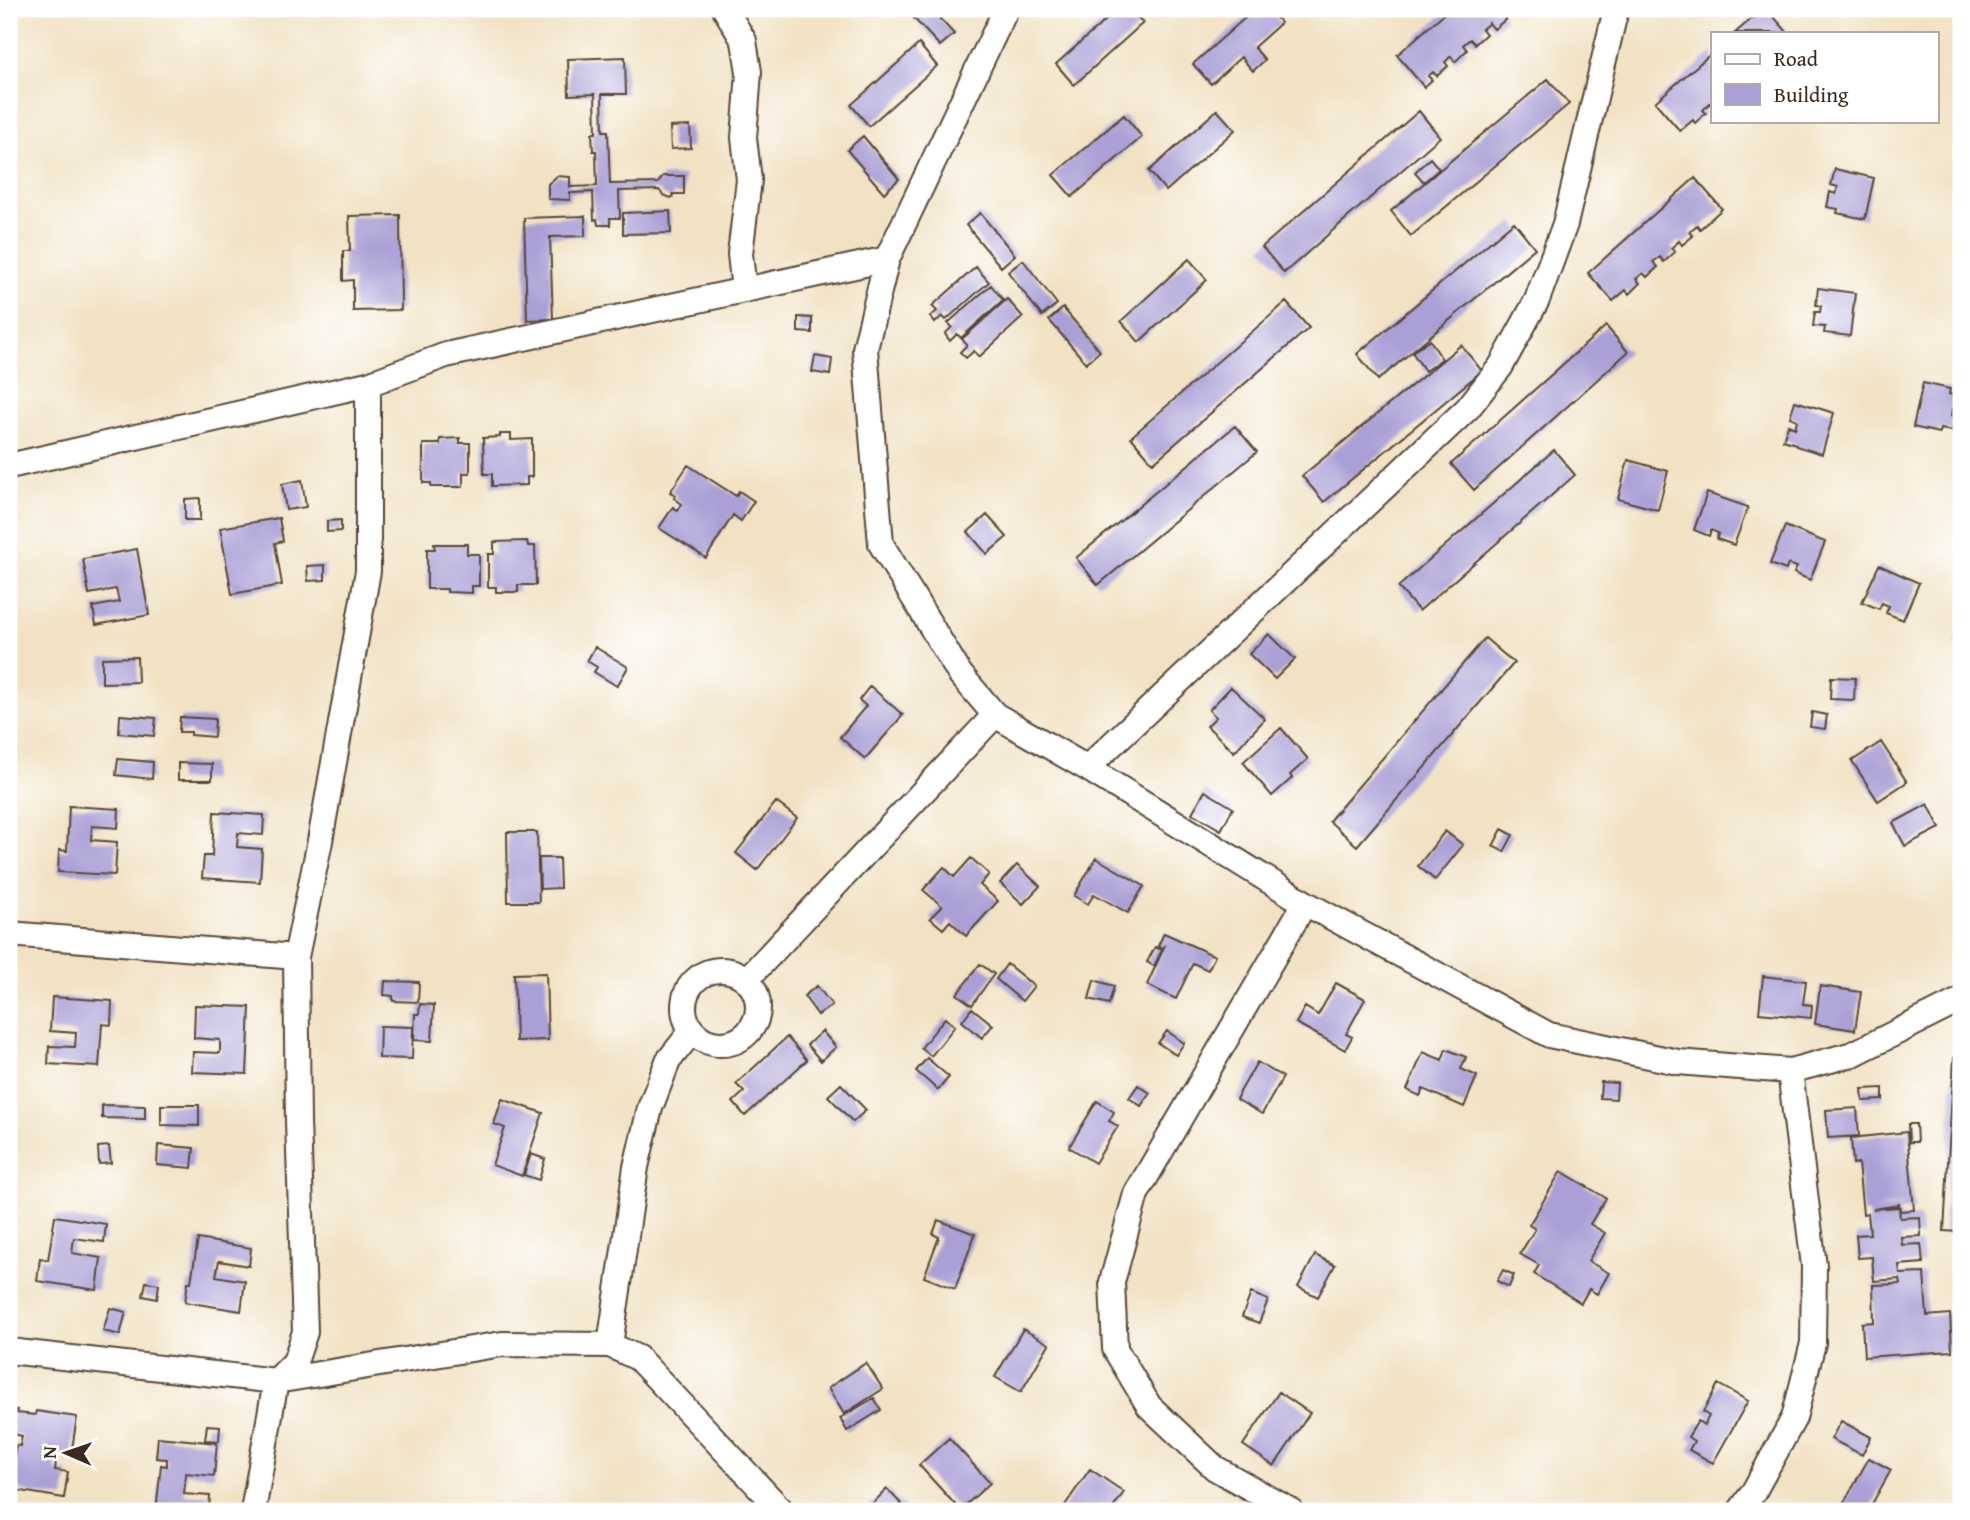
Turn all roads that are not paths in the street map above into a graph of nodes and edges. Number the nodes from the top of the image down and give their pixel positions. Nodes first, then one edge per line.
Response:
1 (725, 9) edge
2 (1006, 9) edge
3 (1616, 9) edge
4 (887, 259) junction
5 (744, 290) junction
6 (368, 384) junction
7 (9, 467) edge
8 (995, 715) junction
9 (1087, 768) junction
10 (1305, 903) junction
11 (9, 934) edge
12 (296, 957) junction
13 (747, 979) junction
14 (1961, 1000) edge
15 (692, 1031) junction
16 (1790, 1071) junction
17 (610, 1345) junction
18 (9, 1351) edge
19 (276, 1381) junction
20 (253, 1511) edge
21 (782, 1511) edge
22 (1291, 1511) edge
23 (1740, 1511) edge

1 - 5 lane
2 - 4 lane
3 - 9 lane
4 - 5 lane
4 - 8 lane
5 - 6 lane
6 - 7 lane
6 - 12 lane
8 - 9 lane
8 - 13 lane
9 - 10 lane
10 - 16 lane
10 - 22 lane
11 - 12 lane
12 - 19 lane
13 - 15 lane
13 - 15 lane
14 - 16 lane
15 - 17 lane
16 - 23 lane
17 - 19 lane
17 - 21 lane
18 - 19 lane
19 - 20 lane

